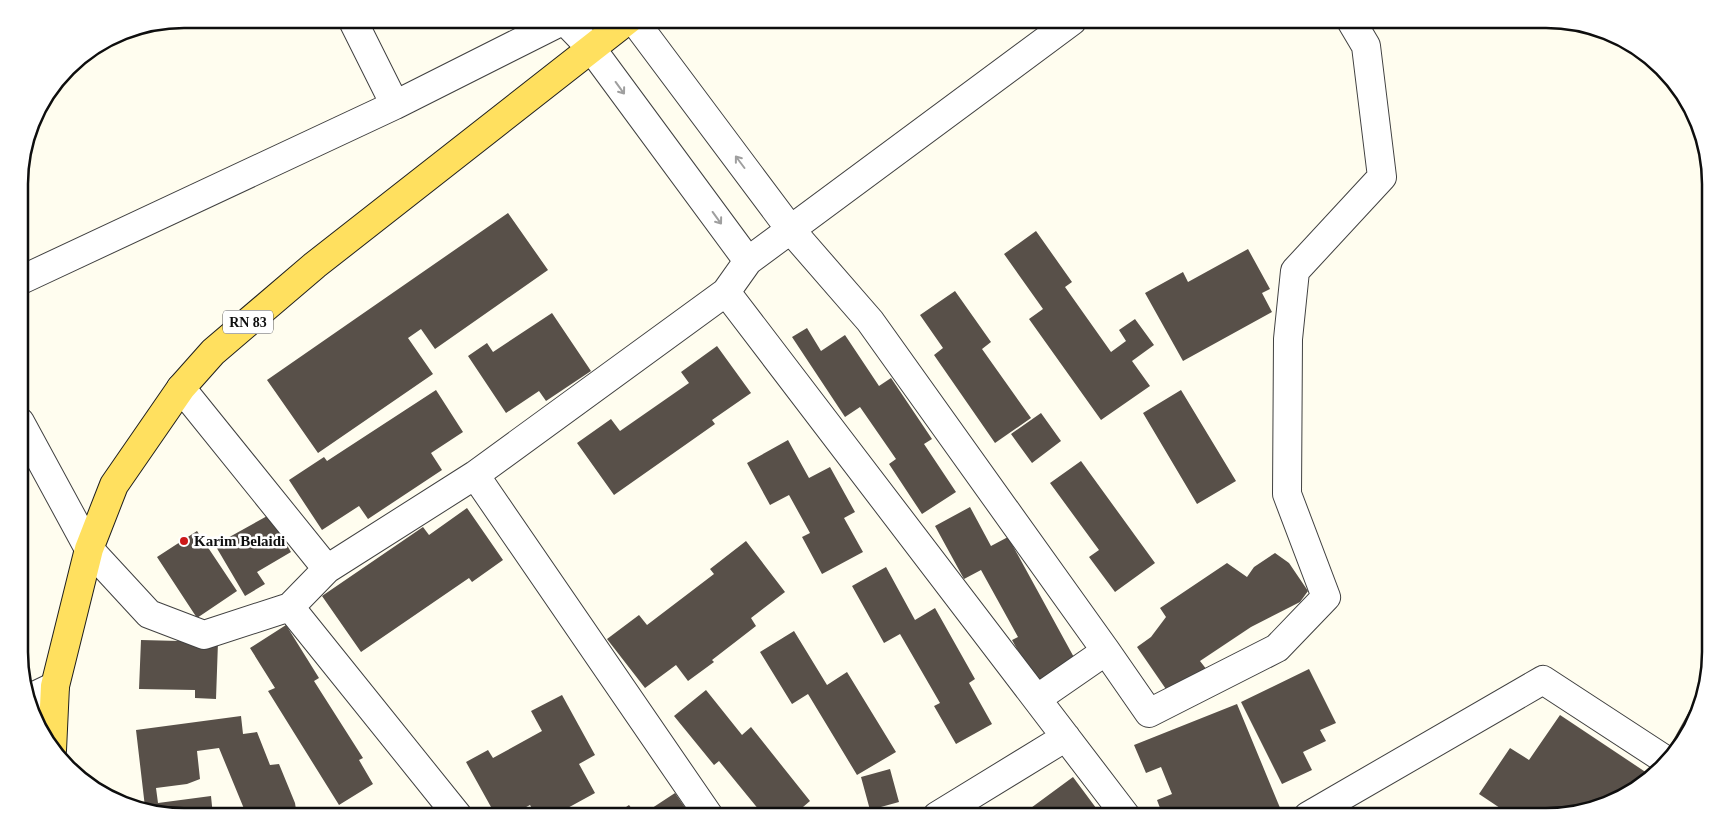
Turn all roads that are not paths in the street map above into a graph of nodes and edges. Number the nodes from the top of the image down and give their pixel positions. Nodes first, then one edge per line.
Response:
1 (356, 28) edge
2 (546, 28) edge
3 (572, 28) edge
4 (617, 28) edge
5 (641, 28) edge
6 (1062, 28) edge
7 (1355, 28) edge
8 (591, 48) junction
9 (395, 105) junction
10 (790, 229) junction
11 (748, 261) junction
12 (28, 277) edge
13 (726, 292) junction
14 (181, 388) junction
15 (28, 437) edge
16 (475, 475) junction
17 (89, 549) junction
18 (327, 569) junction
19 (290, 607) junction
20 (1106, 651) junction
21 (55, 686) junction
22 (34, 696) edge
23 (1038, 698) junction
24 (53, 736) edge
25 (1066, 737) junction
26 (1662, 756) edge
27 (951, 807) edge
28 (1119, 807) edge
29 (1323, 807) edge
30 (451, 808) edge
31 (704, 808) edge

1 - 9 street
2 - 9 street
3 - 8 street
4 - 8 main road, RN 83
10 -> 5 street
6 - 10 street
7 - 20 street
8 -> 11 street
8 - 14 main road, RN 83
9 - 12 street
10 - 11 street
10 - 20 street
11 - 13 street
13 - 16 street
13 - 23 street
14 - 17 main road, RN 83
14 - 18 street
15 - 17 street
16 - 18 street
16 - 31 street
17 - 19 street
17 - 21 main road, RN 83
18 - 19 street
19 - 30 street
20 - 23 street
21 - 22 street
21 - 24 main road, RN 83
23 - 25 street
25 - 27 street
25 - 28 street
26 - 29 street

